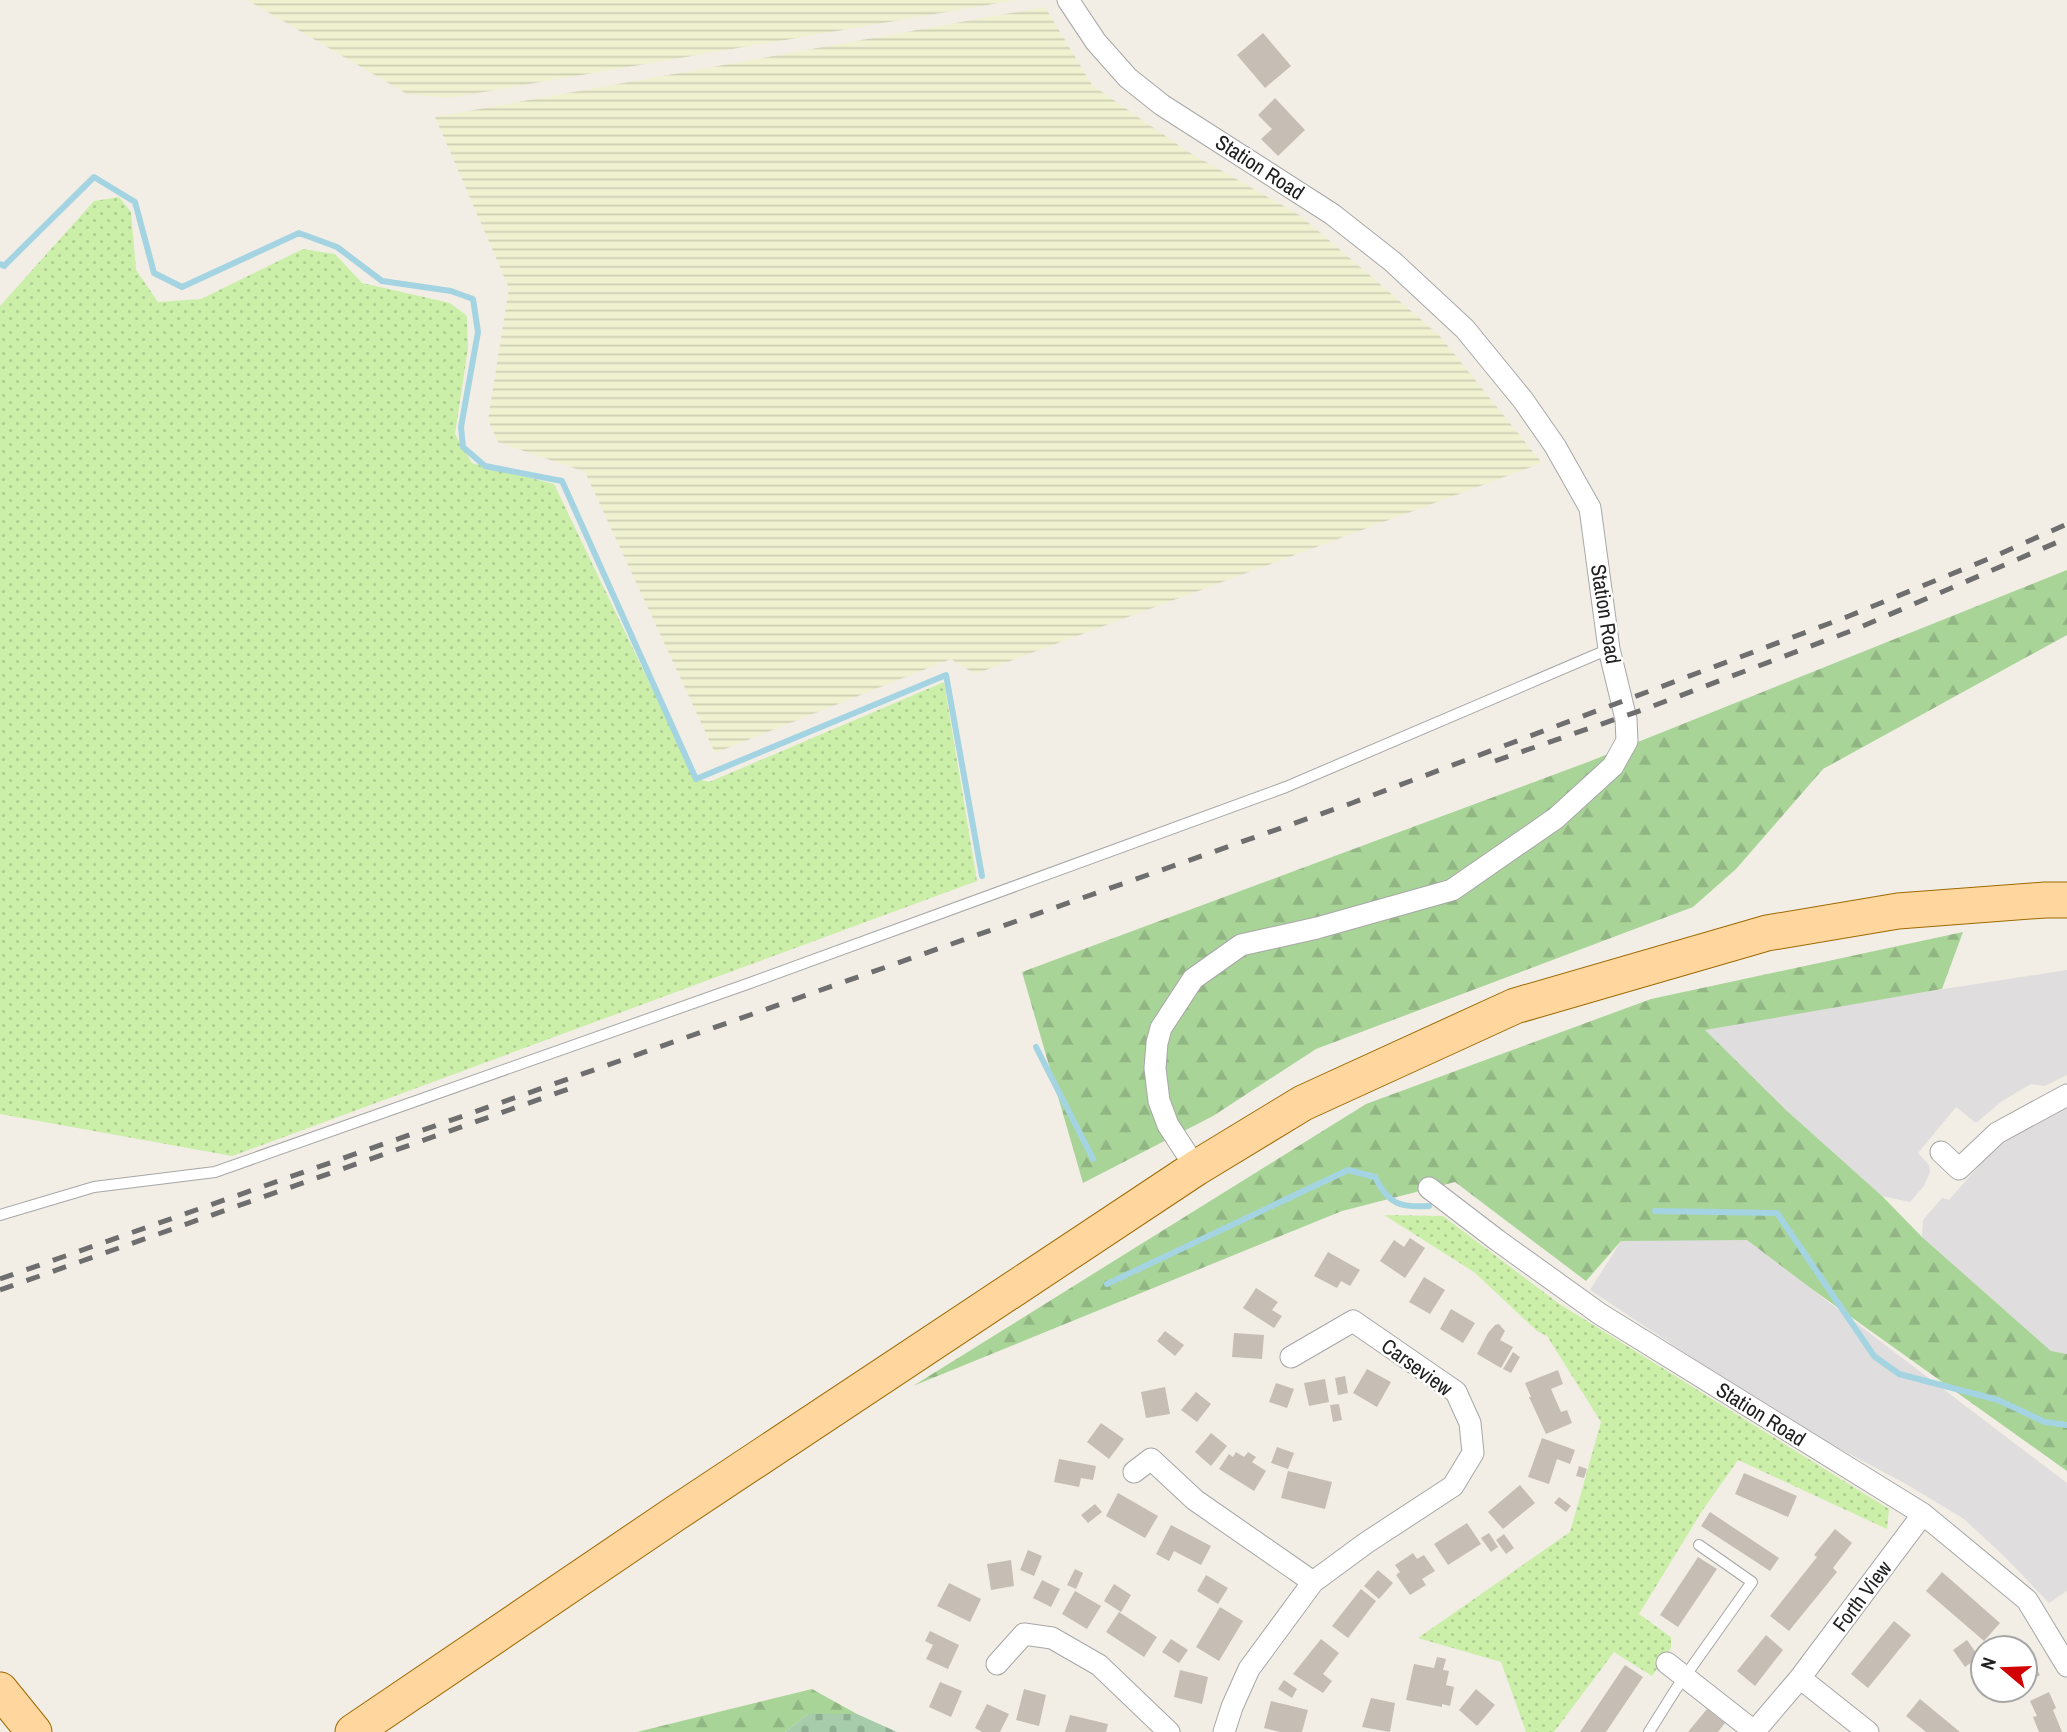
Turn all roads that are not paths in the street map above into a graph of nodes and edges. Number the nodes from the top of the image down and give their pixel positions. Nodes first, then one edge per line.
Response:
1 (1068, 0) edge
2 (1609, 649) junction
3 (2067, 900) edge
4 (2067, 1094) edge
5 (1941, 1152) dead end
6 (1196, 1168) junction
7 (1429, 1188) dead end
8 (0, 1215) edge
9 (1291, 1357) dead end
10 (1150, 1459) dead end
11 (1923, 1514) junction
12 (1699, 1545) dead end
13 (1312, 1582) junction
14 (1667, 1663) dead end
15 (997, 1664) dead end
16 (2067, 1665) edge
17 (1685, 1677) junction
18 (1800, 1678) junction
19 (0, 1690) edge
20 (34, 1732) edge
21 (353, 1732) edge
22 (1169, 1732) edge
23 (1224, 1732) edge
24 (1649, 1732) edge
25 (1755, 1732) edge
26 (1868, 1732) edge

1 - 2 street, Station Road
2 - 6 street, Station Road
2 - 8 lane
3 - 6 main road
4 - 5 street
6 - 21 main road
7 - 11 street, Station Road
9 - 13 street, Carseview
10 - 13 street
11 - 16 street, Station Road
11 - 18 street, Forth View
12 - 17 lane
13 - 23 street, Carseview
14 - 17 street
15 - 22 street
17 - 24 lane
17 - 25 street
18 - 25 street, Forth View
18 - 26 street
19 - 20 main road

